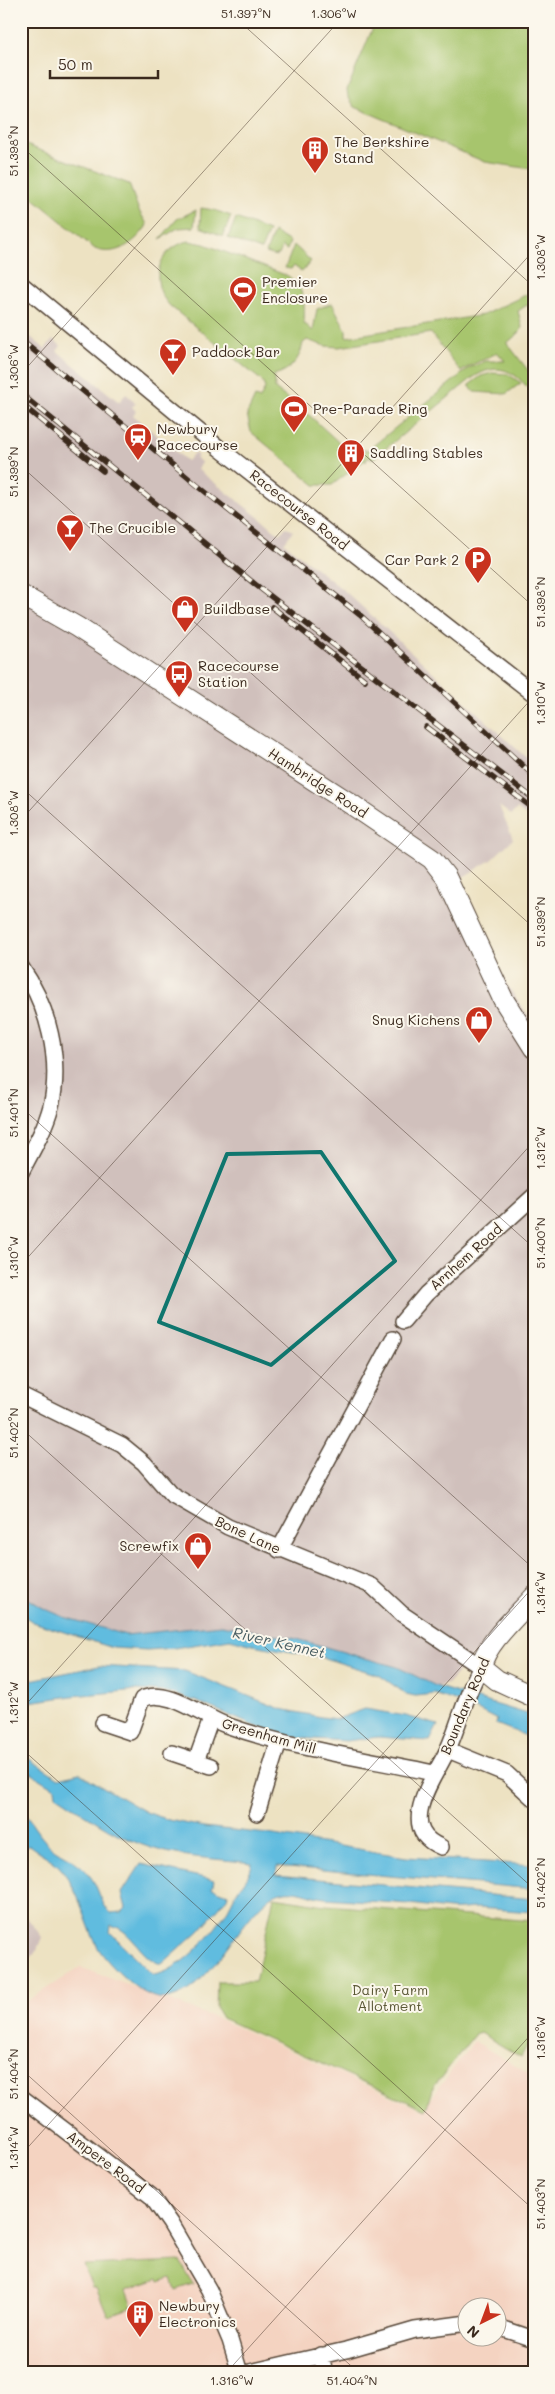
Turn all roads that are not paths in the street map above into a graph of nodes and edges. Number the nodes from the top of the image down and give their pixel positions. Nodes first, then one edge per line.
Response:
1 (21, 284) edge
2 (21, 595) edge
3 (534, 694) edge
4 (21, 967) edge
5 (534, 1048) edge
6 (21, 1172) edge
7 (534, 1196) edge
8 (402, 1321) dead end
9 (393, 1339) dead end
10 (21, 1395) edge
11 (280, 1550) junction
12 (534, 1598) edge
13 (481, 1667) junction
14 (534, 1697) edge
15 (212, 1719) junction
16 (103, 1723) dead end
17 (279, 1741) junction
18 (448, 1750) junction
19 (172, 1753) dead end
20 (196, 1762) junction
21 (211, 1766) dead end
22 (434, 1772) junction
23 (534, 1799) edge
24 (257, 1813) dead end
25 (442, 1847) dead end
26 (21, 2097) edge
27 (458, 2324) edge
28 (508, 2330) edge
29 (534, 2339) edge
30 (321, 2355) junction
31 (240, 2373) edge
32 (246, 2373) edge
33 (325, 2373) edge

1 - 3 street, Racecourse Road
2 - 5 main road, Hambridge Road
4 - 6 street
7 - 8 street, Arnhem Road
9 - 11 street
10 - 11 street, Bone Lane
11 - 13 street, Bone Lane
12 - 13 main road, Boundary Road
13 - 14 main road
13 - 18 street, Boundary Road
15 - 16 street, Greenham Mill
15 - 17 street, Greenham Mill
15 - 20 street
17 - 22 street, Greenham Mill
17 - 24 street
18 - 22 street, Boundary Road
18 - 23 street
19 - 20 street
20 - 21 street
22 - 25 street, Boundary Road
26 - 31 street, Ampere Road
27 - 30 street
28 - 29 street
30 - 32 street
30 - 33 street

